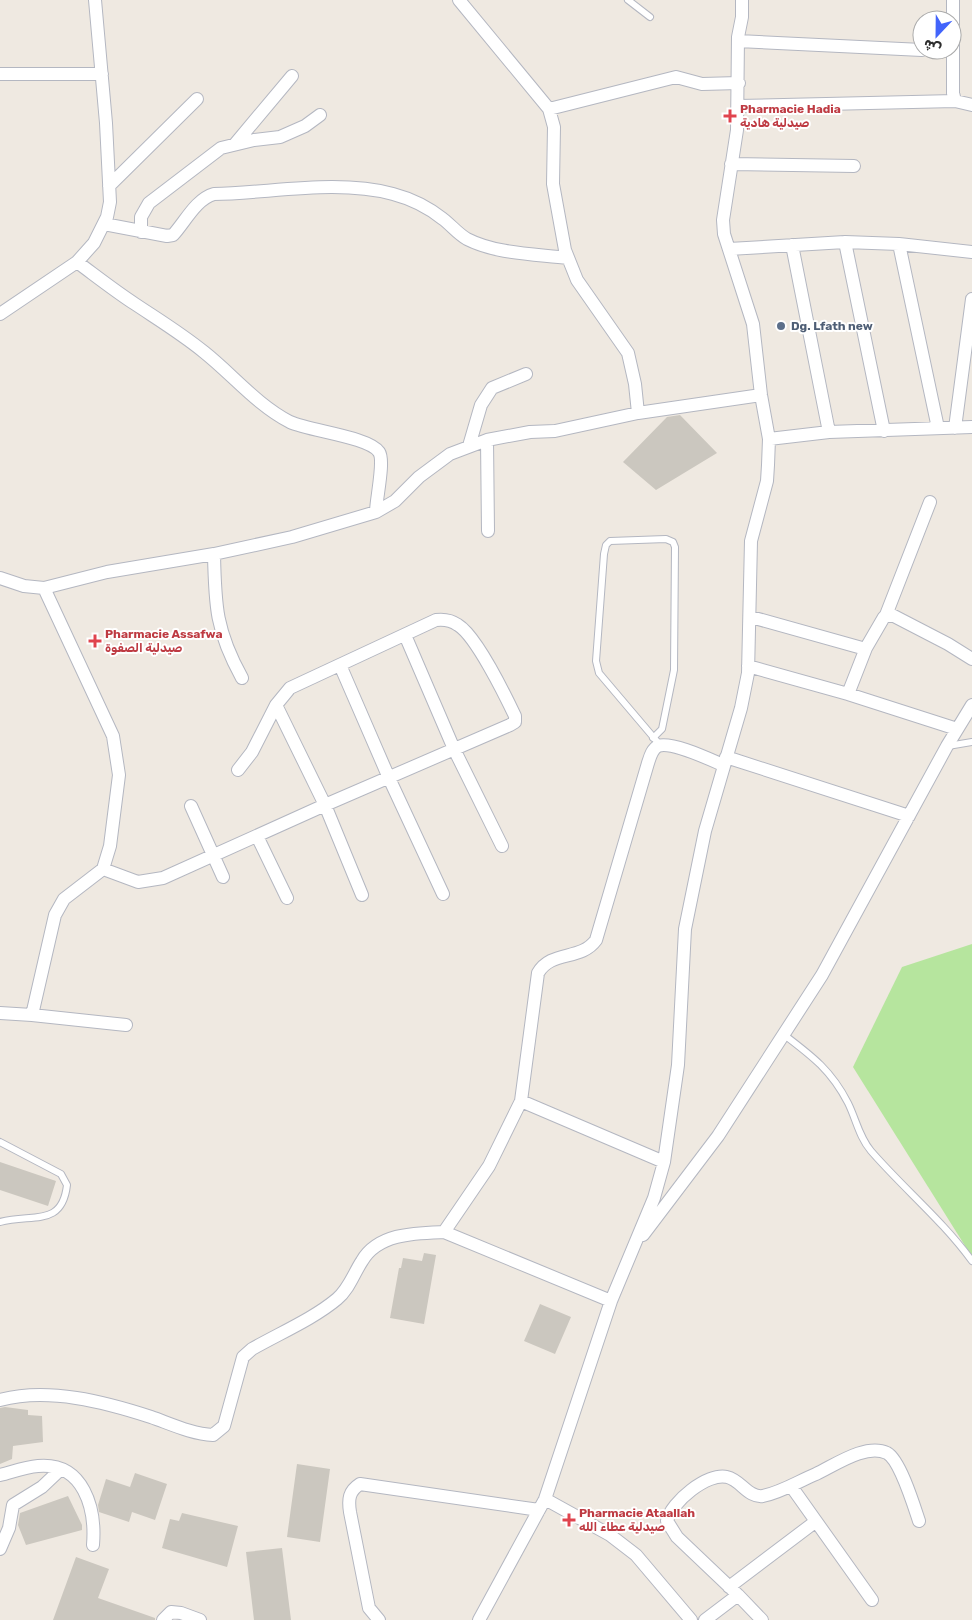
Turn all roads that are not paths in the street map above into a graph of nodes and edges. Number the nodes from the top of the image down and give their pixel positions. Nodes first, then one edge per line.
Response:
1 (95, 0) edge
2 (459, 0) edge
3 (628, 0) edge
4 (742, 0) edge
5 (650, 17) dead end
6 (738, 41) junction
7 (912, 50) edge
8 (952, 60) edge
9 (0, 74) edge
10 (102, 74) junction
11 (292, 76) dead end
12 (738, 83) junction
13 (197, 99) dead end
14 (955, 101) junction
15 (972, 105) edge
16 (738, 106) junction
17 (549, 109) junction
18 (320, 115) dead end
19 (235, 144) junction
20 (731, 164) junction
21 (854, 166) dead end
22 (109, 186) junction
23 (104, 224) junction
24 (141, 232) junction
25 (846, 242) junction
26 (899, 244) junction
27 (792, 245) junction
28 (729, 249) junction
29 (972, 252) edge
30 (568, 258) junction
31 (77, 262) junction
32 (972, 299) edge
33 (0, 314) edge
34 (526, 374) dead end
35 (761, 395) junction
36 (638, 413) junction
37 (972, 427) edge
38 (938, 428) junction
39 (955, 428) junction
40 (884, 431) junction
41 (829, 432) junction
42 (770, 439) junction
43 (487, 440) junction
44 (469, 446) junction
45 (930, 502) dead end
46 (376, 512) junction
47 (488, 531) dead end
48 (214, 554) junction
49 (0, 578) edge
50 (44, 588) junction
51 (886, 615) junction
52 (751, 617) junction
53 (404, 635) junction
54 (866, 648) junction
55 (972, 659) edge
56 (340, 665) junction
57 (748, 666) junction
58 (242, 678) dead end
59 (848, 694) junction
60 (276, 705) junction
61 (972, 705) edge
62 (957, 730) junction
63 (657, 742) junction
64 (972, 742) edge
65 (947, 746) junction
66 (454, 749) junction
67 (725, 761) junction
68 (238, 770) dead end
69 (388, 778) junction
70 (325, 805) junction
71 (191, 806) dead end
72 (909, 816) junction
73 (257, 836) junction
74 (502, 846) dead end
75 (212, 857) junction
76 (103, 869) junction
77 (222, 876) dead end
78 (443, 894) dead end
79 (362, 895) dead end
80 (286, 898) dead end
81 (0, 1013) edge
82 (32, 1015) junction
83 (126, 1025) dead end
84 (783, 1034) junction
85 (521, 1101) junction
86 (0, 1142) edge
87 (664, 1162) junction
88 (0, 1222) edge
89 (444, 1232) junction
90 (633, 1249) junction
91 (972, 1261) edge
92 (611, 1301) junction
93 (0, 1400) edge
94 (61, 1469) junction
95 (0, 1475) edge
96 (791, 1486) junction
97 (542, 1504) junction
98 (919, 1521) dead end
99 (815, 1522) junction
100 (93, 1545) dead end
101 (0, 1549) edge
102 (733, 1591) junction
103 (872, 1600) dead end
104 (163, 1620) edge
105 (200, 1620) edge
106 (379, 1620) edge
107 (479, 1620) edge
108 (691, 1620) edge
109 (705, 1620) edge
110 (762, 1620) edge

1 - 10 street
2 - 17 street
3 - 5 lane
4 - 6 street
6 - 7 street
6 - 12 street
8 - 14 street
9 - 10 street
10 - 22 street
11 - 19 street
12 - 16 street
12 - 17 street
13 - 22 street
14 - 15 street
14 - 16 street
16 - 20 street
17 - 30 street
18 - 19 street
19 - 24 street
20 - 21 street
20 - 28 street
22 - 23 street
23 - 24 street
23 - 31 street
24 - 30 street
25 - 26 street
25 - 27 street
25 - 40 street
26 - 29 street
26 - 38 street
27 - 28 street
27 - 41 street
28 - 35 street
30 - 36 street
31 - 33 street
31 - 46 street
32 - 39 street
34 - 44 street
35 - 36 street
35 - 42 street
36 - 43 street
37 - 39 street
38 - 39 street
38 - 40 street
40 - 41 street
41 - 42 street
42 - 52 street
43 - 44 street
43 - 47 street
44 - 46 street
45 - 51 street
46 - 48 street
48 - 50 street
48 - 58 street
49 - 50 street
50 - 76 street
51 - 54 street
51 - 55 street
52 - 54 street
52 - 57 street
53 - 56 street
53 - 66 street
53 - 66 street
54 - 59 street
56 - 60 street
56 - 69 street
57 - 59 street
57 - 67 street
59 - 62 street
60 - 68 street
60 - 70 street
61 - 62 street
62 - 65 street
63 - 63 lane
63 - 67 street
63 - 85 street
64 - 65 lane
65 - 72 street
66 - 69 street
66 - 74 street
67 - 72 street
67 - 87 street
69 - 70 street
69 - 78 street
70 - 73 street
70 - 79 street
71 - 75 street
72 - 84 street
73 - 75 street
73 - 80 street
75 - 76 street
75 - 77 street
76 - 82 street
81 - 82 street
82 - 83 street
84 - 90 street
84 - 91 lane
85 - 87 street
85 - 89 street
86 - 88 lane
87 - 90 street
89 - 92 street
89 - 93 street
90 - 92 street
92 - 97 street
94 - 95 street
94 - 100 street
94 - 101 street
96 - 98 street
96 - 99 street
96 - 102 street
97 - 106 street
97 - 107 street
97 - 108 street
99 - 102 street
99 - 103 street
102 - 109 street
102 - 110 street
104 - 105 street

